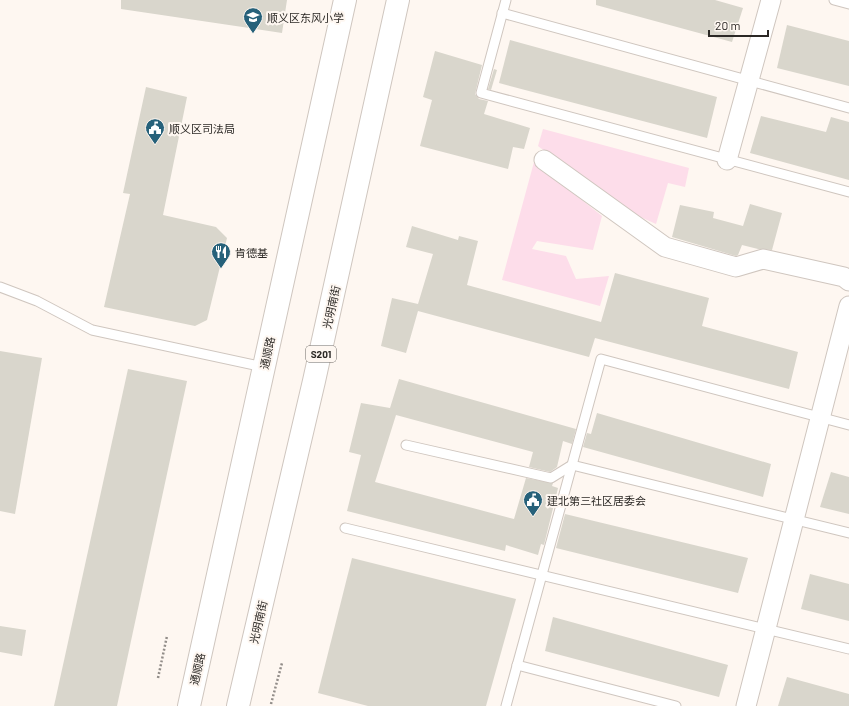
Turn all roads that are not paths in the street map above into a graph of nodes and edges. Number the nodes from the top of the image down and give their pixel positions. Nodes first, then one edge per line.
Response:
1 (345, 0) edge
2 (398, 0) edge
3 (506, 0) edge
4 (771, 0) edge
5 (834, 0) edge
6 (849, 4) edge
7 (502, 13) junction
8 (749, 81) junction
9 (849, 108) edge
10 (544, 160) dead end
11 (727, 160) junction
12 (849, 192) edge
13 (849, 281) edge
14 (0, 287) edge
15 (849, 306) edge
16 (264, 367) junction
17 (820, 418) junction
18 (849, 425) edge
19 (406, 445) dead end
20 (572, 465) junction
21 (794, 520) junction
22 (345, 528) dead end
23 (849, 533) edge
24 (542, 575) junction
25 (766, 629) junction
26 (849, 650) edge
27 (517, 665) junction
28 (189, 706) edge
29 (238, 706) edge
30 (506, 706) edge
31 (676, 706) edge
32 (746, 706) edge

1 - 16 main road, 通顺路
2 - 29 main road, 光明南街 / S201
3 - 7 lane
4 - 8 street
5 - 6 lane
7 - 8 lane
7 - 11 lane
8 - 9 lane
8 - 11 street
10 - 13 street
11 - 12 lane
14 - 16 lane
15 - 17 street
16 - 28 main road, 通顺路
17 - 18 lane
17 - 20 lane
17 - 21 street
19 - 20 lane
20 - 21 lane
20 - 24 lane
21 - 23 lane
21 - 25 street
22 - 24 lane
24 - 25 lane
24 - 27 lane
25 - 26 lane
25 - 32 street
27 - 30 lane
27 - 31 lane

